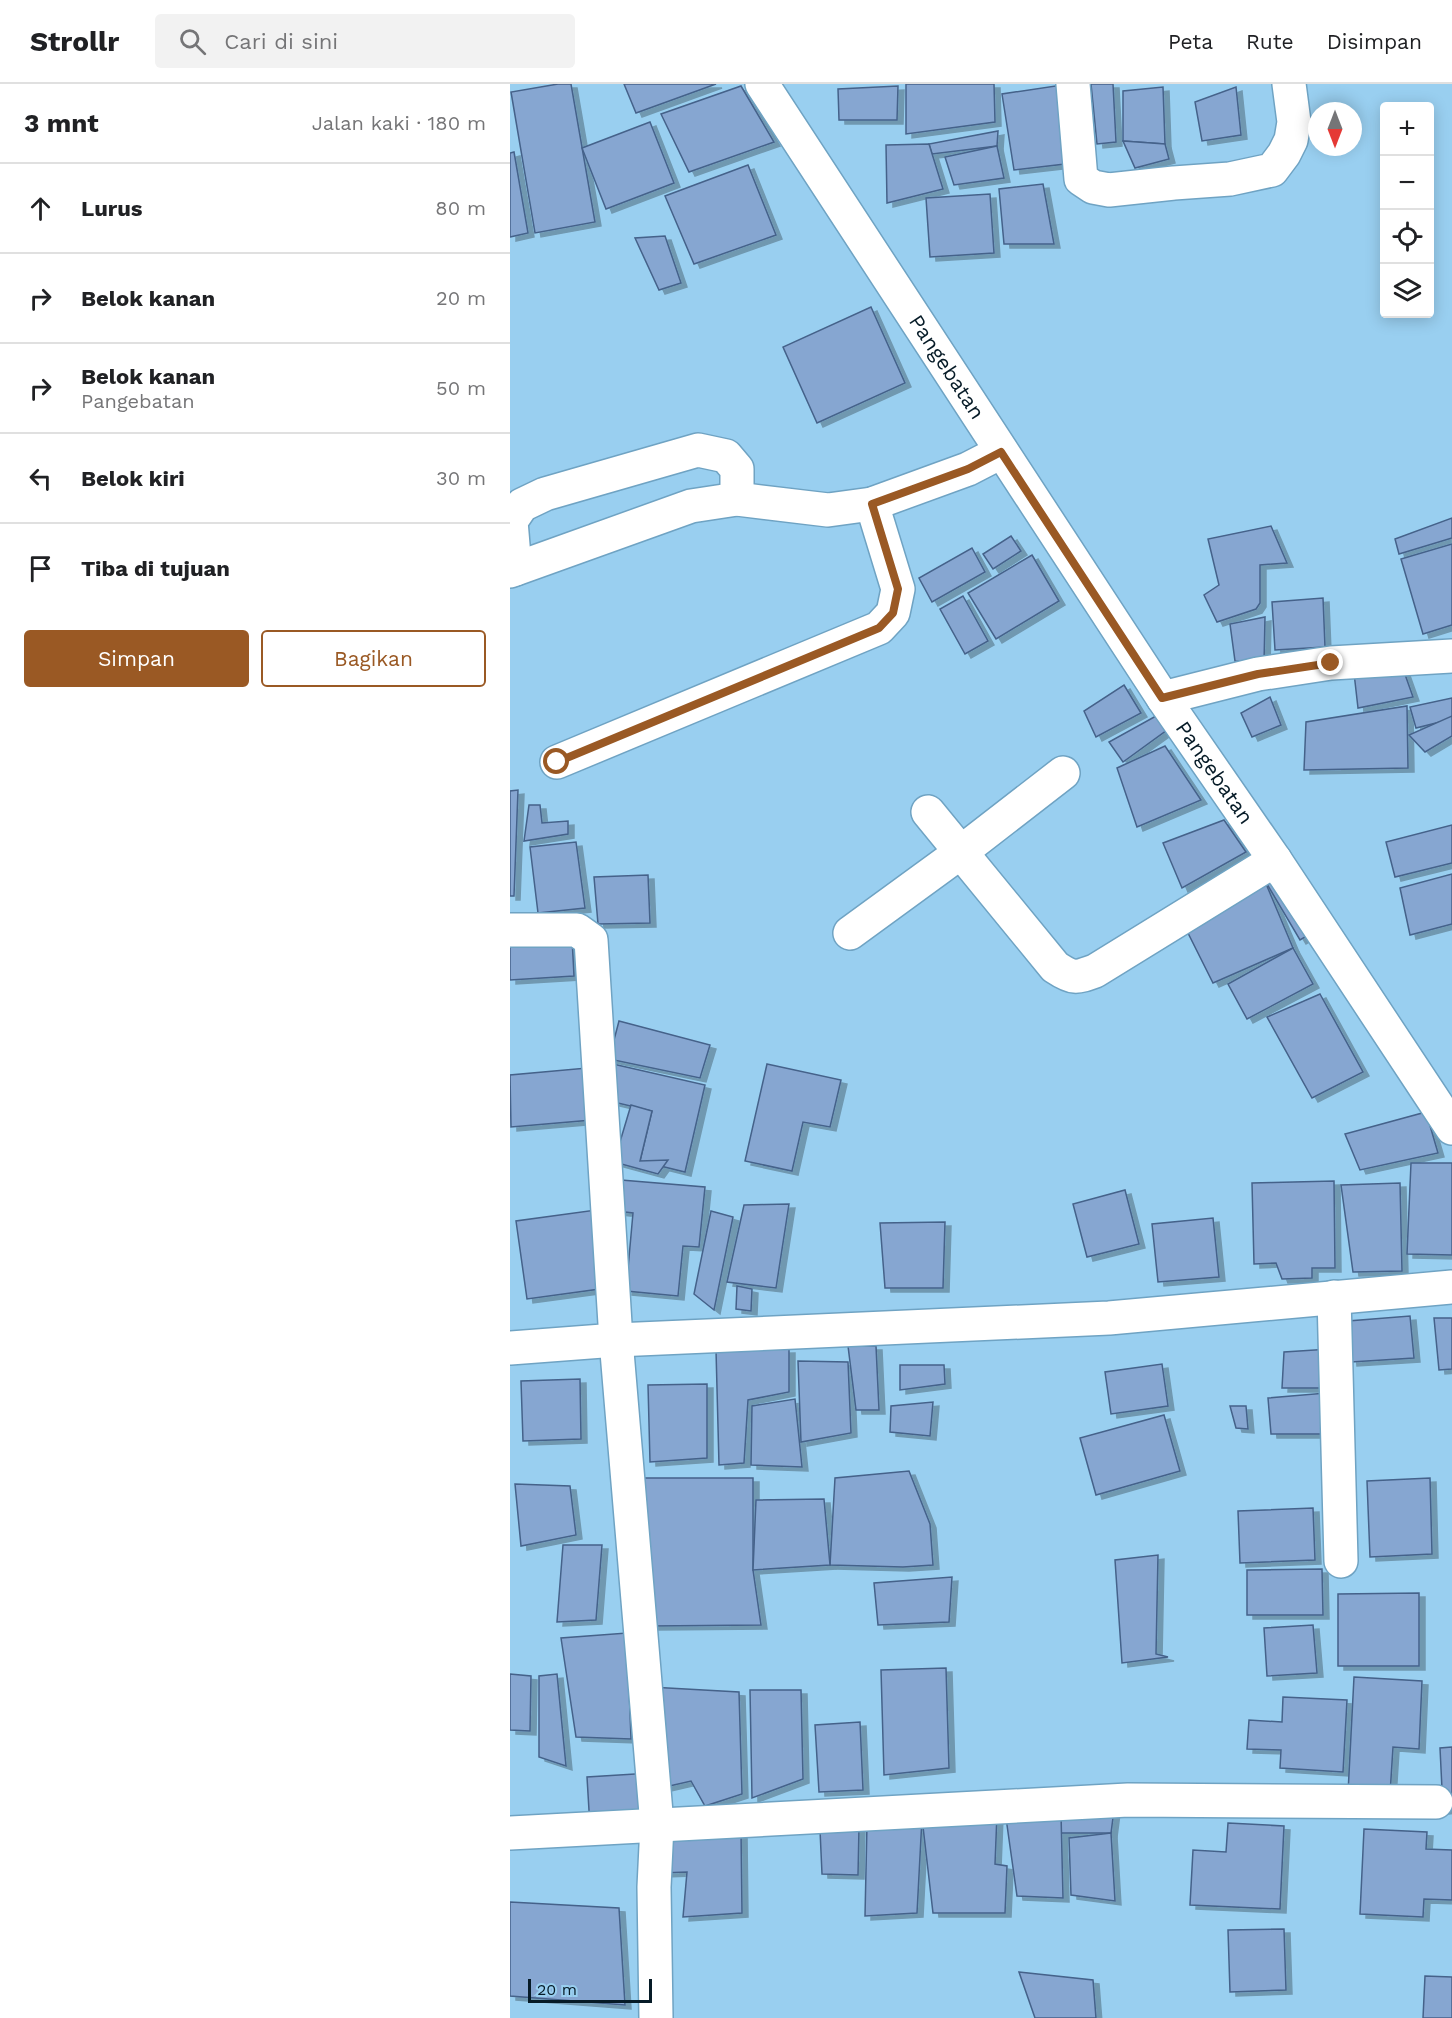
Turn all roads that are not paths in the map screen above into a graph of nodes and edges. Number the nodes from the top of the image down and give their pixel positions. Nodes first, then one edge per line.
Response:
1 (762, 84) edge
2 (1073, 84) edge
3 (1289, 84) edge
4 (1001, 452) junction
5 (737, 499) junction
6 (872, 504) junction
7 (512, 570) edge
8 (1452, 656) edge
9 (1162, 698) junction
10 (557, 762) dead end
11 (1063, 773) dead end
12 (928, 812) dead end
13 (961, 852) junction
14 (1275, 860) junction
15 (510, 930) edge
16 (850, 933) dead end
17 (1452, 1128) edge
18 (1452, 1287) edge
19 (1334, 1296) junction
20 (616, 1340) junction
21 (510, 1348) edge
22 (1341, 1561) dead end
23 (1436, 1802) dead end
24 (657, 1825) junction
25 (510, 1833) edge
26 (656, 2018) edge

1 - 4 street, Pangebatan
2 - 3 street
4 - 6 street
4 - 9 street, Pangebatan
5 - 6 street
5 - 7 street
5 - 7 street
6 - 10 street
8 - 9 street
9 - 14 street, Pangebatan
11 - 13 street
12 - 13 street
13 - 14 street
13 - 16 street
14 - 17 street, Pangebatan
15 - 20 street
18 - 19 street
19 - 20 street
19 - 22 street
20 - 21 street
20 - 24 street
23 - 24 street
24 - 25 street
24 - 26 street

